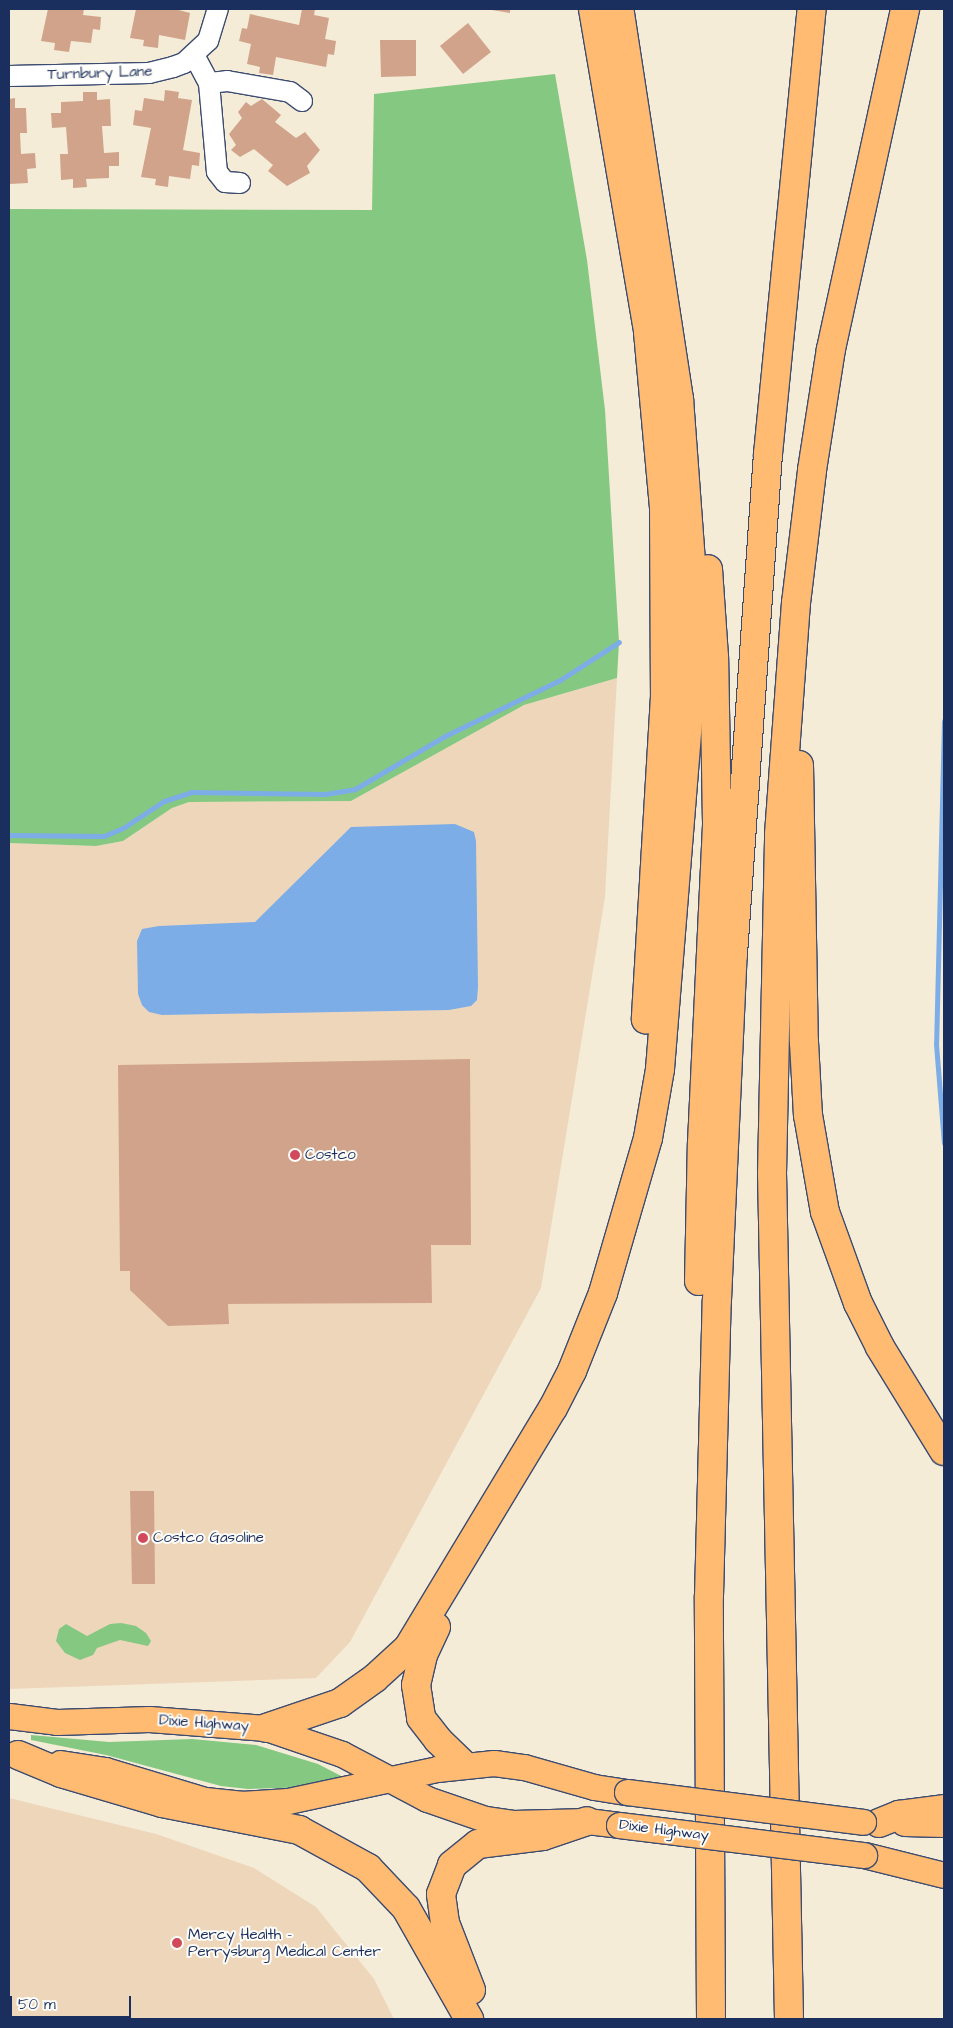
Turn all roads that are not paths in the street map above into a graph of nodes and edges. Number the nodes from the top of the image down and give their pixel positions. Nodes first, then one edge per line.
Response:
1 (218, 9) edge
2 (593, 9) edge
3 (619, 9) edge
4 (629, 9) edge
5 (812, 9) edge
6 (905, 9) edge
7 (914, 9) edge
8 (194, 55) junction
9 (9, 76) edge
10 (209, 82) junction
11 (302, 101) dead end
12 (882, 112) junction
13 (240, 183) dead end
14 (796, 603) junction
15 (640, 1161) junction
16 (880, 1347) junction
17 (944, 1451) edge
18 (944, 1472) edge
19 (493, 1509) junction
20 (9, 1716) edge
21 (266, 1728) junction
22 (14, 1755) edge
23 (464, 1765) junction
24 (389, 1779) junction
25 (944, 1809) edge
26 (587, 1822) junction
27 (871, 1822) junction
28 (944, 1824) edge
29 (708, 1867) junction
30 (944, 1875) edge
31 (469, 2019) edge
32 (482, 2019) edge
33 (711, 2019) edge
34 (789, 2019) edge

1 - 8 street, Turnbury Lane
2 - 15 highway
3 - 15 highway
4 - 29 highway
5 - 29 highway
6 - 12 highway
7 - 12 highway
8 - 9 street, Turnbury Lane
8 - 10 street
10 - 11 street
10 - 13 street
12 - 14 highway
14 - 16 highway
14 - 34 highway
15 - 19 highway
16 - 17 highway
16 - 18 highway
19 - 21 highway
19 - 23 highway
20 - 21 main road, Dixie Highway
21 - 24 main road, Dixie Highway
22 - 24 main road
22 - 31 highway
23 - 24 main road
23 - 27 main road, bridge
24 - 26 main road, Dixie Highway
25 - 27 highway
26 - 30 main road, Dixie Highway, bridge
26 - 32 highway
27 - 28 main road
29 - 33 highway

